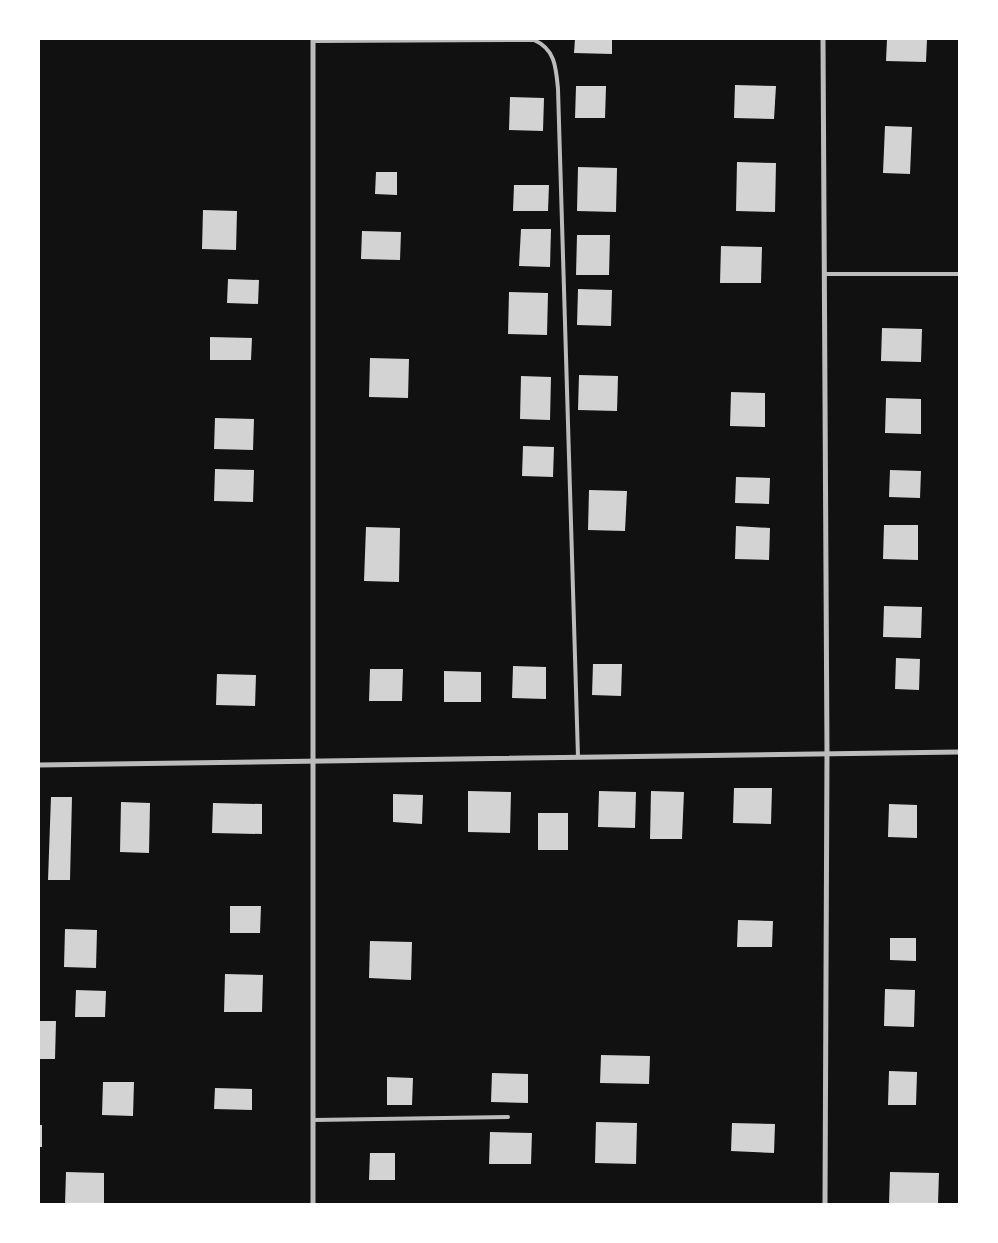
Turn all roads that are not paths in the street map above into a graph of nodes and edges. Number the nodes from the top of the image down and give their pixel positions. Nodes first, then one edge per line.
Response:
1 (824, 39) edge
2 (313, 40) edge
3 (825, 274) junction
4 (959, 274) edge
5 (959, 752) edge
6 (827, 754) junction
7 (578, 757) junction
8 (314, 761) junction
9 (39, 764) edge
10 (508, 1118) dead end
11 (314, 1120) junction
12 (313, 1204) edge
13 (825, 1204) edge

1 - 3 street
2 - 7 lane
2 - 8 street
3 - 4 lane
3 - 6 street
5 - 6 street
6 - 7 street
6 - 13 street
7 - 8 street
8 - 9 street
8 - 11 street
10 - 11 lane
11 - 12 street

